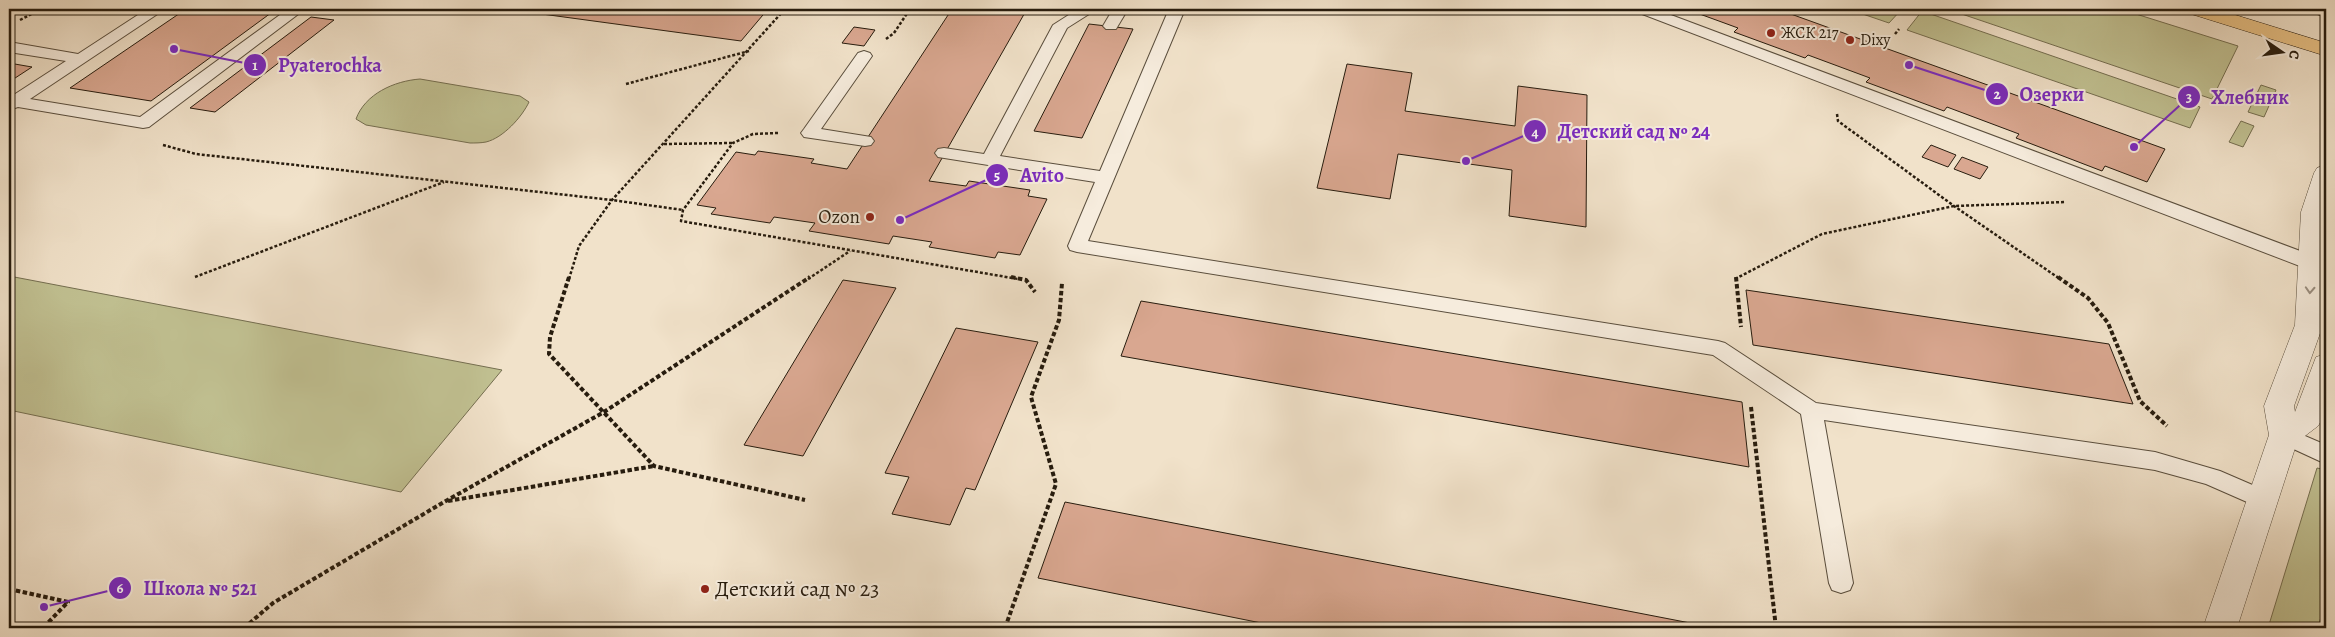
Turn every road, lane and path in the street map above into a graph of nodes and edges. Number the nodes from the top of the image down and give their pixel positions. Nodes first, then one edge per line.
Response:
1 (40, 9) edge
2 (158, 9) edge
3 (298, 9) edge
4 (784, 9) edge
5 (910, 9) edge
6 (1089, 9) edge
7 (1120, 9) edge
8 (1177, 9) edge
9 (1642, 9) edge
10 (2195, 9) edge
11 (2319, 9) edge
12 (2326, 11) edge
13 (32, 13) dead end
14 (1111, 26) dead end
15 (1899, 29) dead end
16 (1896, 34) dead end
17 (9, 47) edge
18 (750, 50) junction
19 (2326, 50) edge
20 (864, 56) joint
21 (81, 59) junction
22 (1832, 81) junction
23 (626, 84) dead end
24 (12, 104) edge
25 (143, 123) junction
26 (810, 133) junction
27 (865, 141) dead end
28 (732, 143) junction
29 (664, 144) junction
30 (944, 153) dead end
31 (989, 160) junction
32 (2326, 173) edge
33 (1106, 178) junction
34 (444, 182) junction
35 (2098, 182) junction
36 (612, 200) junction
37 (1954, 206) junction
38 (683, 210) junction
39 (850, 251) junction
40 (2312, 263) junction
41 (194, 277) dead end
42 (1062, 283) dead end
43 (1035, 292) dead end
44 (2326, 364) edge
45 (1746, 366) junction
46 (1811, 410) junction
47 (604, 412) junction
48 (2168, 426) dead end
49 (2284, 436) junction
50 (2326, 455) edge
51 (654, 466) junction
52 (805, 500) dead end
53 (2263, 500) junction
54 (444, 502) junction
55 (1841, 583) dead end
56 (9, 589) edge
57 (43, 628) edge
58 (244, 628) edge
59 (1005, 628) edge
60 (1776, 628) edge
61 (2220, 628) edge

1 - 13 path
2 - 21 lane
3 - 25 lane
4 - 18 path
5 - 20 path
6 - 31 lane
7 - 14 lane
8 - 33 lane
9 - 22 lane
10 - 19 main road
11 - 12 main road
15 - 16 path
17 - 21 lane
18 - 23 path
18 - 29 path
20 - 26 lane
21 - 24 lane
22 - 35 lane
22 - 37 path
24 - 25 lane
25 - 34 path
26 - 27 lane
26 - 28 path
28 - 29 path
28 - 38 path
29 - 36 path
30 - 31 lane
31 - 33 lane
32 - 40 street
33 - 45 lane
34 - 36 path
34 - 41 path
35 - 37 path
35 - 40 lane
36 - 38 path
36 - 47 path
37 - 45 path
37 - 48 path
38 - 39 path
39 - 43 path
39 - 47 path
40 -> 49 street
42 - 59 path
44 - 49 street
45 - 46 lane
45 - 60 path
46 - 53 lane
46 - 55 lane
47 - 51 path
47 - 54 path
49 - 50 lane
49 - 53 street
51 - 52 path
51 - 54 path
53 - 61 street
54 - 58 path
56 - 57 path

